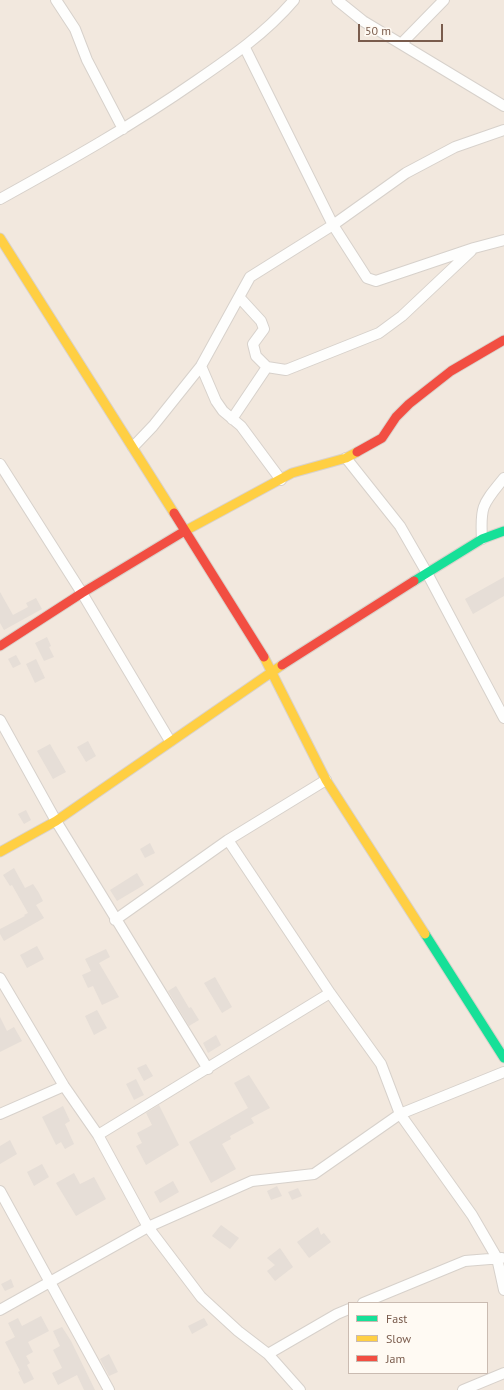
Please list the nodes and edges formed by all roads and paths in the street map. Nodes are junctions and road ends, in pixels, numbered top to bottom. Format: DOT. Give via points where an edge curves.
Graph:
graph roads {
  1 [pos="56,0"];
  2 [pos="294,0"];
  3 [pos="337,0"];
  4 [pos="444,0"];
  5 [pos="402,43"];
  6 [pos="244,48"];
  7 [pos="504,106"];
  8 [pos="123,129"];
  9 [pos="504,130"];
  10 [pos="0,199"];
  11 [pos="333,225"];
  12 [pos="0,238"];
  13 [pos="504,240"];
  14 [pos="474,248"];
  15 [pos="239,297"];
  16 [pos="504,340"];
  17 [pos="201,366"];
  18 [pos="267,367"];
  19 [pos="232,419"];
  20 [pos="133,447"];
  21 [pos="346,458"];
  22 [pos="0,464"];
  23 [pos="504,478"];
  24 [pos="281,480"];
  25 [pos="185,531"];
  26 [pos="504,531"];
  27 [pos="482,539"];
  28 [pos="427,573"];
  29 [pos="82,593"];
  30 [pos="0,646"];
  31 [pos="272,672"];
  32 [pos="504,718"];
  33 [pos="0,720"];
  34 [pos="170,741"];
  35 [pos="326,780"];
  36 [pos="56,821"];
  37 [pos="228,840"];
  38 [pos="0,852"];
  39 [pos="115,920"];
  40 [pos="0,978"];
  41 [pos="330,993"];
  42 [pos="504,1058"];
  43 [pos="208,1069"];
  44 [pos="504,1072"];
  45 [pos="64,1086"];
  46 [pos="0,1114"];
  47 [pos="400,1114"];
  48 [pos="98,1135"];
  49 [pos="0,1192"];
  50 [pos="148,1227"];
  51 [pos="500,1258"];
  52 [pos="51,1283"];
  53 [pos="504,1290"];
  54 [pos="365,1302"];
  55 [pos="348,1309"];
  56 [pos="0,1310"];
  57 [pos="268,1354"];
  58 [pos="504,1372"];
  59 [pos="109,1390"];
  60 [pos="300,1390"];
  61 [pos="463,1390"];
  1 -- 8 [label="street" via="75,29 87,60"];
  2 -- 6 [label="street" via="270,26"];
  3 -- 5 [label="street" via="363,21"];
  4 -- 5 [label="street"];
  5 -- 7 [label="street"];
  6 -- 8 [label="street"];
  6 -- 11 [label="street"];
  8 -- 10 [label="street"];
  9 -- 11 [label="street" via="432,158 406,173"];
  11 -- 14 [label="street" via="354,259 371,280"];
  11 -- 15 [label="street" via="250,277"];
  12 -- 20 [label="street"];
  13 -- 14 [label="street"];
  14 -- 18 [label="street" via="402,316 379,333 286,370"];
  15 -- 17 [label="street"];
  15 -- 18 [label="street" via="261,321 264,329 253,344 256,356"];
  16 -- 21 [label="street" via="451,371 409,404 396,417 382,438"];
  17 -- 19 [label="street" via="216,400"];
  17 -- 20 [label="street" via="154,426"];
  18 -- 19 [label="street"];
  19 -- 24 [label="street" via="241,426"];
  20 -- 25 [label="street"];
  21 -- 24 [label="street" via="292,473"];
  21 -- 28 [label="street" via="400,526"];
  22 -- 29 [label="street"];
  23 -- 27 [label="street" via="486,500 480,515"];
  24 -- 25 [label="street"];
  25 -- 29 [label="street"];
  25 -- 31 [label="street"];
  26 -- 27 [label="street"];
  27 -- 28 [label="street"];
  28 -- 31 [label="street"];
  28 -- 32 [label="street"];
  29 -- 30 [label="street"];
  29 -- 34 [label="street"];
  31 -- 34 [label="street"];
  31 -- 35 [label="street"];
  33 -- 36 [label="street"];
  34 -- 36 [label="street"];
  35 -- 37 [label="street"];
  35 -- 42 [label="street"];
  36 -- 38 [label="street"];
  36 -- 39 [label="street"];
  37 -- 39 [label="street"];
  37 -- 41 [label="street"];
  39 -- 43 [label="street"];
  40 -- 45 [label="street"];
  41 -- 43 [label="street"];
  41 -- 47 [label="street" via="380,1064"];
  43 -- 48 [label="street"];
  44 -- 47 [label="street"];
  45 -- 46 [label="street"];
  45 -- 48 [label="street"];
  47 -- 50 [label="street" via="314,1174 252,1181"];
  47 -- 51 [label="street"];
  48 -- 50 [label="street"];
  49 -- 52 [label="street"];
  50 -- 52 [label="street"];
  50 -- 57 [label="street" via="201,1297"];
  51 -- 53 [label="street"];
  51 -- 54 [label="street" via="465,1261"];
  52 -- 56 [label="street"];
  52 -- 59 [label="street"];
  55 -- 57 [label="street"];
  57 -- 60 [label="street"];
  58 -- 61 [label="street"];
}
